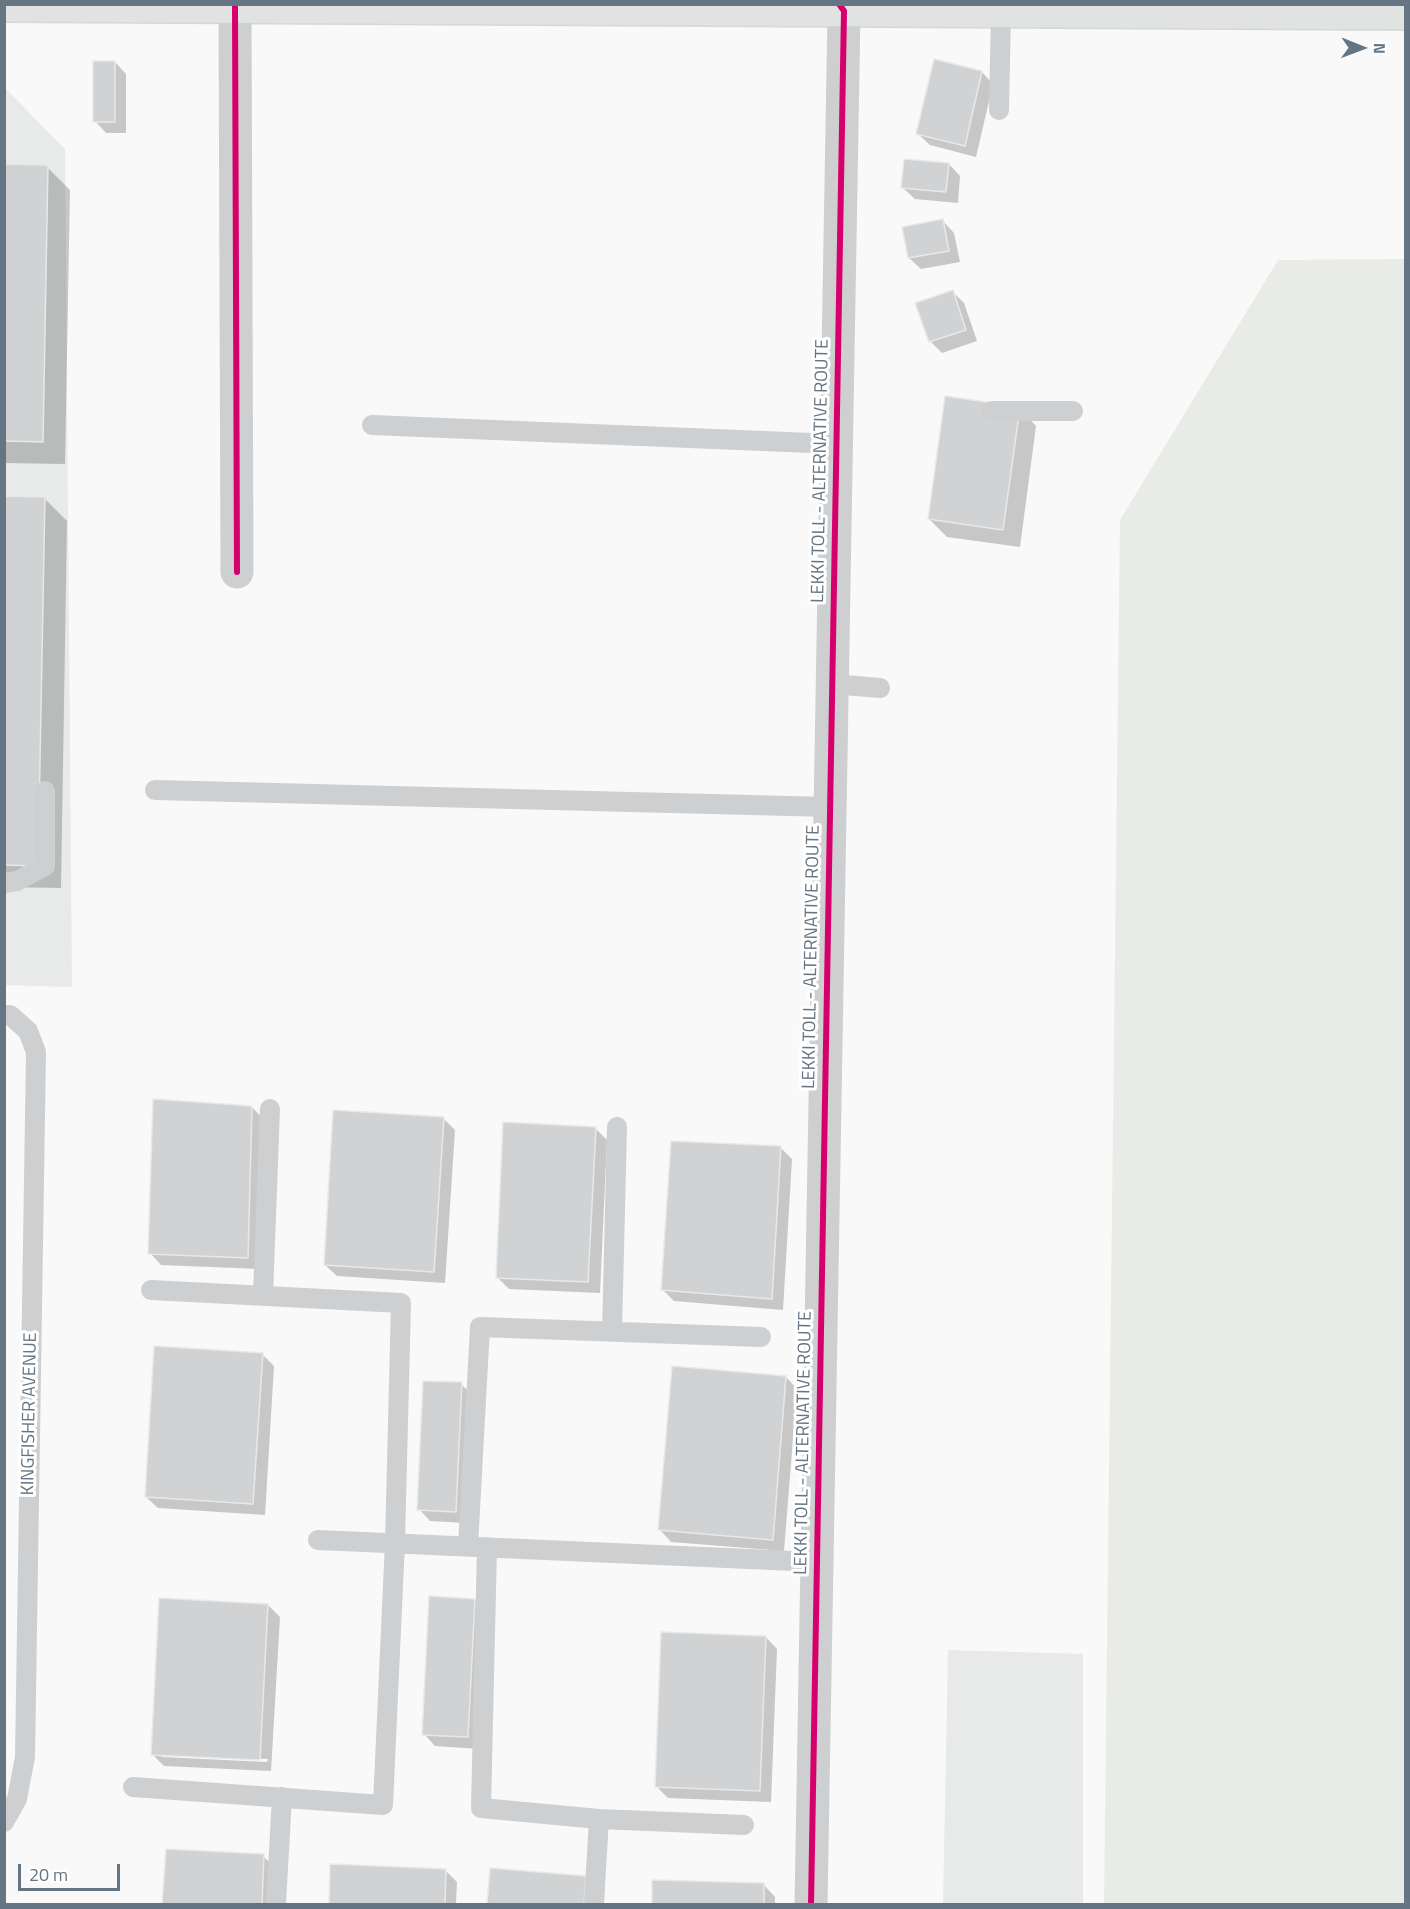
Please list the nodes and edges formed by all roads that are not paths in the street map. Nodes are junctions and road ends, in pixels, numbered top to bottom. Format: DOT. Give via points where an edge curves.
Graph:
graph roads {
  1 [pos="4,5"];
  2 [pos="235,7"];
  3 [pos="842,8"];
  4 [pos="933,8"];
  5 [pos="1195,8"];
  6 [pos="1245,8"];
  7 [pos="1001,11"];
  8 [pos="1406,13"];
  9 [pos="999,110"];
  10 [pos="992,411"];
  11 [pos="1073,411"];
  12 [pos="372,425"];
  13 [pos="836,444"];
  14 [pos="237,572"];
  15 [pos="832,684"];
  16 [pos="880,688"];
  17 [pos="45,790"];
  18 [pos="155,790"];
  19 [pos="830,807"];
  20 [pos="4,883"];
  21 [pos="4,1015"];
  22 [pos="270,1109"];
  23 [pos="617,1127"];
  24 [pos="151,1290"];
  25 [pos="263,1296"];
  26 [pos="612,1332"];
  27 [pos="761,1337"];
  28 [pos="318,1540"];
  29 [pos="395,1542"];
  30 [pos="478,1547"];
  31 [pos="817,1562"];
  32 [pos="133,1787"];
  33 [pos="282,1797"];
  34 [pos="599,1819"];
  35 [pos="4,1822"];
  36 [pos="744,1825"];
  37 [pos="276,1905"];
  38 [pos="594,1905"];
  39 [pos="812,1905"];
  1 -- 2 [label="main road"];
  2 -- 3 [label="main road"];
  2 -- 14 [label="street"];
  3 -- 4 [label="main road"];
  3 -- 13 [label="street, LEKKI TOLL - ALTERNATIVE ROUTE"];
  4 -- 7 [label="main road"];
  5 -- 6 [label="main road"];
  5 -- 7 [label="main road"];
  6 -- 8 [label="main road"];
  7 -- 9 [label="lane"];
  10 -- 11 [label="lane"];
  12 -- 13 [label="lane"];
  13 -- 15 [label="street, LEKKI TOLL - ALTERNATIVE ROUTE"];
  15 -- 16 [label="lane"];
  15 -- 19 [label="street, LEKKI TOLL - ALTERNATIVE ROUTE"];
  17 -- 20 [label="lane" via="45,866"];
  18 -- 19 [label="lane"];
  19 -- 31 [label="street, LEKKI TOLL - ALTERNATIVE ROUTE"];
  21 -- 35 [label="lane, KINGFISHER AVENUE" via="28,1030 36,1052 24,1757 17,1799"];
  22 -- 25 [label="lane"];
  23 -- 26 [label="lane"];
  24 -- 25 [label="lane"];
  25 -- 29 [label="lane" via="401,1303"];
  26 -- 27 [label="lane"];
  26 -- 30 [label="lane" via="480,1327"];
  28 -- 29 [label="lane"];
  29 -- 30 [label="lane"];
  29 -- 33 [label="lane" via="383,1805"];
  30 -- 31 [label="lane"];
  30 -- 34 [label="lane" via="481,1808"];
  31 -- 39 [label="street, LEKKI TOLL - ALTERNATIVE ROUTE"];
  32 -- 33 [label="lane"];
  33 -- 37 [label="lane"];
  34 -- 36 [label="lane"];
  34 -- 38 [label="lane"];
}
